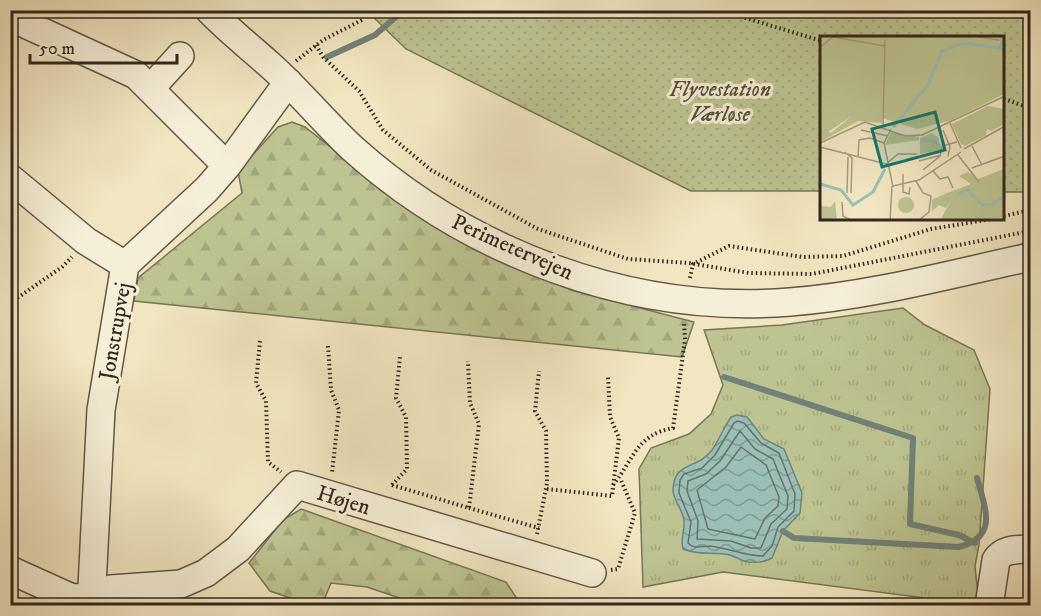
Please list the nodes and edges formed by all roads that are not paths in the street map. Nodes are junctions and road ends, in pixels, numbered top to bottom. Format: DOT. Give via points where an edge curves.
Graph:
graph roads {
  1 [pos="209,10"];
  2 [pos="10,16"];
  3 [pos="180,56"];
  4 [pos="290,73"];
  5 [pos="150,88"];
  6 [pos="227,166"];
  7 [pos="10,178"];
  8 [pos="1030,257"];
  9 [pos="125,265"];
  10 [pos="1030,549"];
  11 [pos="10,570"];
  12 [pos="592,573"];
  13 [pos="91,601"];
  14 [pos="989,606"];
  1 -- 4 [label="street, Perimetervejen"];
  2 -- 5 [label="street" via="136,75"];
  3 -- 5 [label="street"];
  4 -- 6 [label="street, Jonstrupvej"];
  4 -- 8 [label="street, Perimetervejen" via="362,155 416,199 482,237 552,269 620,288 690,285 744,302 800,301 868,292"];
  5 -- 6 [label="street"];
  6 -- 9 [label="street, Jonstrupvej"];
  7 -- 9 [label="street" via="86,241"];
  9 -- 13 [label="street, Jonstrupvej" via="101,410"];
  10 -- 14 [label="street" via="1000,554"];
  11 -- 13 [label="street" via="72,598"];
  12 -- 13 [label="street, Højen" via="297,485 238,549 206,573 181,584 111,590"];
}
